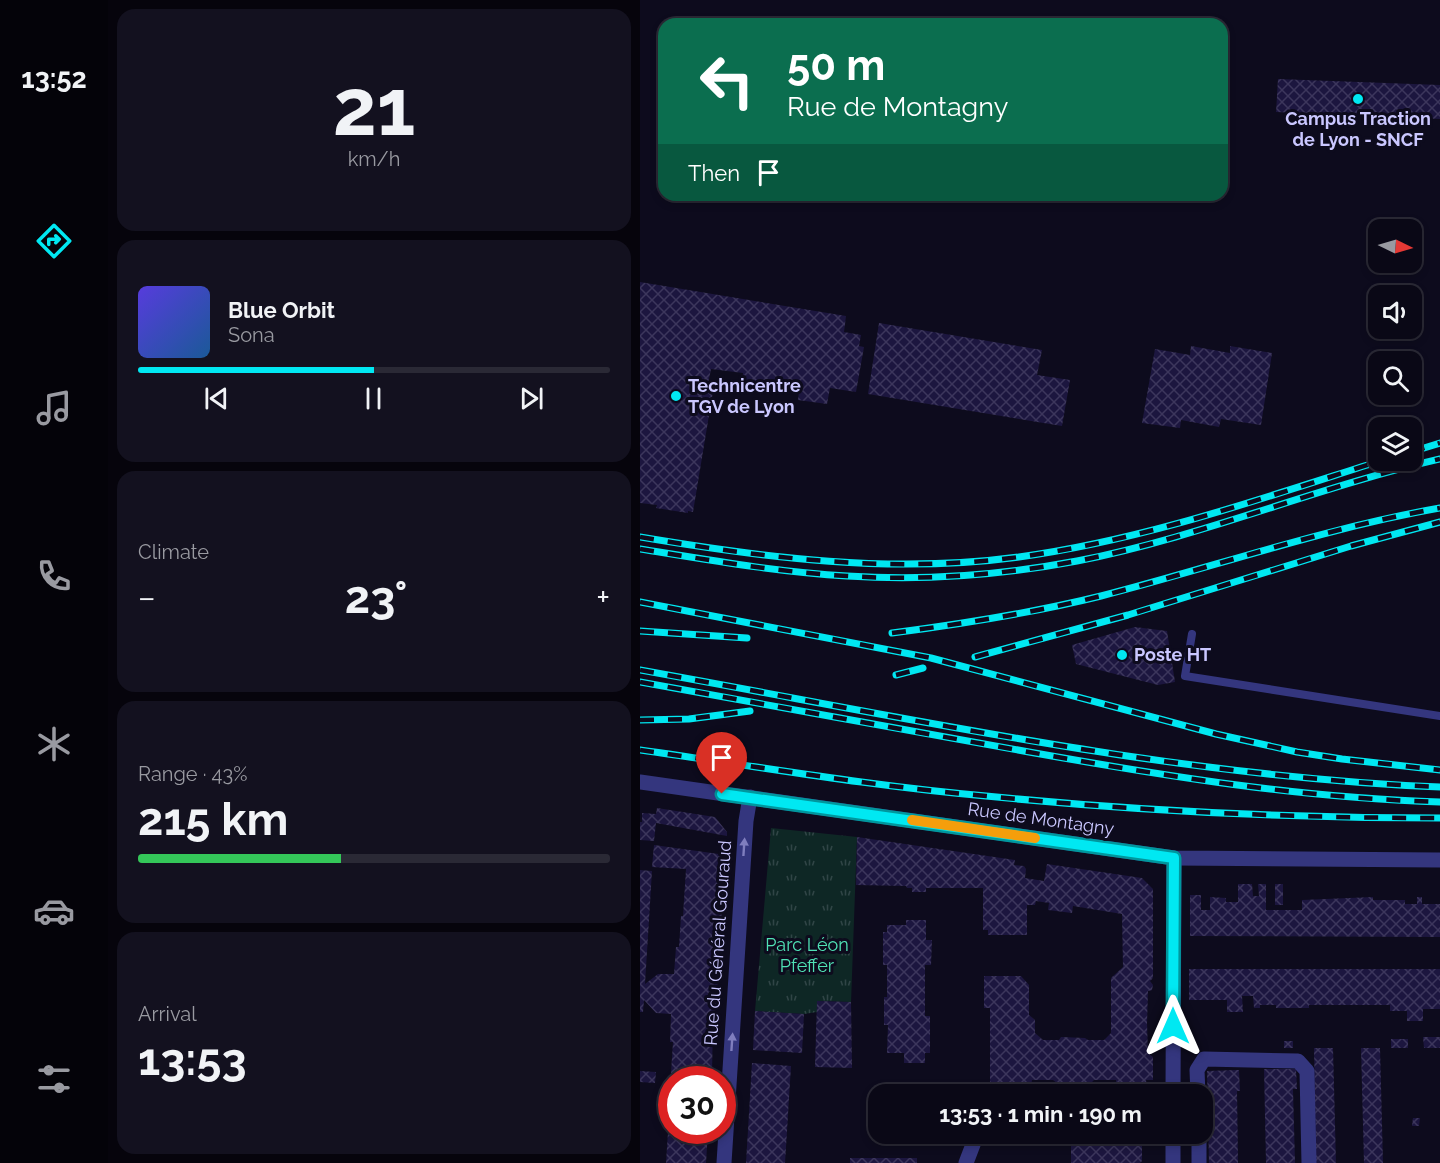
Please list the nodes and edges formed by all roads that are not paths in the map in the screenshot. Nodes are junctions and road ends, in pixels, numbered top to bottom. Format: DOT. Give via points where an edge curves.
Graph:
graph roads {
  1 [pos="1192,634"];
  2 [pos="1440,716"];
  3 [pos="640,782"];
  4 [pos="750,797"];
  5 [pos="1174,858"];
  6 [pos="1440,860"];
  7 [pos="1173,1084"];
  8 [pos="1198,1084"];
  9 [pos="973,1144"];
  10 [pos="1173,1144"];
  11 [pos="1199,1144"];
  12 [pos="724,1163"];
  13 [pos="966,1163"];
  14 [pos="1173,1163"];
  15 [pos="1199,1163"];
  16 [pos="1309,1163"];
  1 -- 2 [label="lane" via="1185,676"];
  3 -- 4 [label="street, Rue de Montagny"];
  4 -- 5 [label="street, Rue de Montagny"];
  12 -- 4 [label="street, Rue du Général Gouraud, one-way" via="745,821"];
  5 -- 6 [label="street, Rue de Montagny"];
  5 -- 7 [label="street"];
  8 -- 16 [label="street" via="1197,1070 1204,1059 1298,1061 1307,1071"];
  9 -- 13 [label="street"];
  10 -- 14 [label="street"];
  11 -- 15 [label="street"];
}
